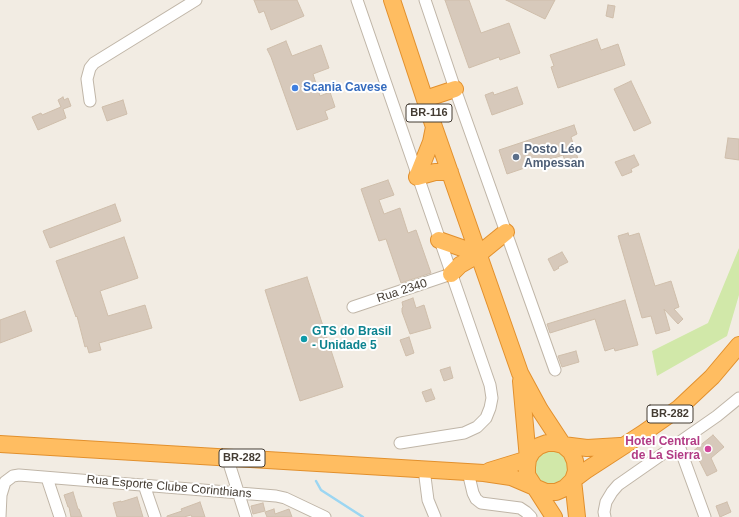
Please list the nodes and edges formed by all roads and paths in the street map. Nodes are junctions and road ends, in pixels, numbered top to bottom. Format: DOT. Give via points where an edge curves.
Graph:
graph roads {
  1 [pos="196,0"];
  2 [pos="356,0"];
  3 [pos="392,0"];
  4 [pos="425,0"];
  5 [pos="455,90"];
  6 [pos="424,98"];
  7 [pos="90,101"];
  8 [pos="434,127"];
  9 [pos="450,172"];
  10 [pos="417,177"];
  11 [pos="469,225"];
  12 [pos="506,232"];
  13 [pos="439,240"];
  14 [pos="479,254"];
  15 [pos="451,274"];
  16 [pos="353,307"];
  17 [pos="739,345"];
  18 [pos="739,354"];
  19 [pos="554,370"];
  20 [pos="520,373"];
  21 [pos="712,377"];
  22 [pos="739,398"];
  23 [pos="400,443"];
  24 [pos="678,443"];
  25 [pos="0,444"];
  26 [pos="563,445"];
  27 [pos="624,446"];
  28 [pos="227,457"];
  29 [pos="528,459"];
  30 [pos="424,469"];
  31 [pos="468,472"];
  32 [pos="484,472"];
  33 [pos="47,478"];
  34 [pos="573,480"];
  35 [pos="144,485"];
  36 [pos="536,487"];
  37 [pos="238,492"];
  38 [pos="0,517"];
  39 [pos="60,517"];
  40 [pos="154,517"];
  41 [pos="246,517"];
  42 [pos="326,517"];
  43 [pos="435,517"];
  44 [pos="531,517"];
  45 [pos="554,517"];
  46 [pos="577,517"];
  47 [pos="605,517"];
  48 [pos="705,517"];
  1 -- 7 [label="street" via="94,63 87,79"];
  2 -- 10 [label="street"];
  3 -- 6 [label="highway, BR-116"];
  4 -- 5 [label="street"];
  5 -- 6 [label="highway"];
  5 -- 12 [label="street"];
  6 -- 8 [label="highway, BR-116"];
  8 -- 9 [label="highway, BR-116"];
  8 -- 10 [label="highway"];
  9 -- 10 [label="highway" via="434,172"];
  9 -- 11 [label="highway, BR-116"];
  10 -- 13 [label="street"];
  11 -- 13 [label="highway"];
  11 -- 14 [label="highway, BR-116"];
  12 -- 14 [label="highway"];
  12 -- 19 [label="street"];
  13 -- 14 [label="highway"];
  13 -- 15 [label="street"];
  14 -- 15 [label="highway" via="460,265"];
  14 -- 20 [label="highway, BR-116"];
  15 -- 16 [label="street, Rua 2340"];
  15 -- 23 [label="street" via="490,385 490,408 486,418 477,427 464,433"];
  17 -- 21 [label="highway, BR-282"];
  18 -- 21 [label="highway"];
  20 -- 26 [label="highway, BR-116"];
  20 -- 29 [label="highway, BR-116"];
  21 -- 27 [label="highway, BR-282" via="661,421"];
  22 -- 24 [label="street"];
  24 -- 47 [label="street" via="618,485 606,502"];
  24 -- 48 [label="street"];
  25 -- 28 [label="highway, BR-282"];
  26 -- 27 [label="highway, BR-282" via="599,448"];
  26 -- 29 [label="highway, BR-282" via="547,443 539,446"];
  26 -- 34 [label="highway, BR-116" via="571,452 575,461 576,471"];
  27 -- 34 [label="highway, BR-282"];
  28 -- 30 [label="highway, BR-282"];
  28 -- 37 [label="street"];
  29 -- 32 [label="highway, BR-282"];
  29 -- 36 [label="highway, BR-116" via="527,475"];
  30 -- 31 [label="highway, BR-282"];
  30 -- 43 [label="street" via="428,500"];
  31 -- 32 [label="highway, BR-282"];
  31 -- 44 [label="street" via="473,493 481,503 520,508"];
  32 -- 36 [label="highway, BR-282" via="511,477"];
  33 -- 35 [label="street, Rua Esporte Clube Corinthians"];
  33 -- 38 [label="street, Rua Esporte Clube Corinthians" via="8,478 2,489"];
  33 -- 39 [label="street"];
  34 -- 36 [label="highway, BR-282" via="556,492 546,492"];
  34 -- 46 [label="highway, BR-116"];
  35 -- 37 [label="street, Rua Esporte Clube Corinthians"];
  35 -- 40 [label="street"];
  36 -- 45 [label="highway, BR-116"];
  37 -- 41 [label="street"];
  37 -- 42 [label="street, Rua Esporte Clube Corinthians" via="285,498"];
}
